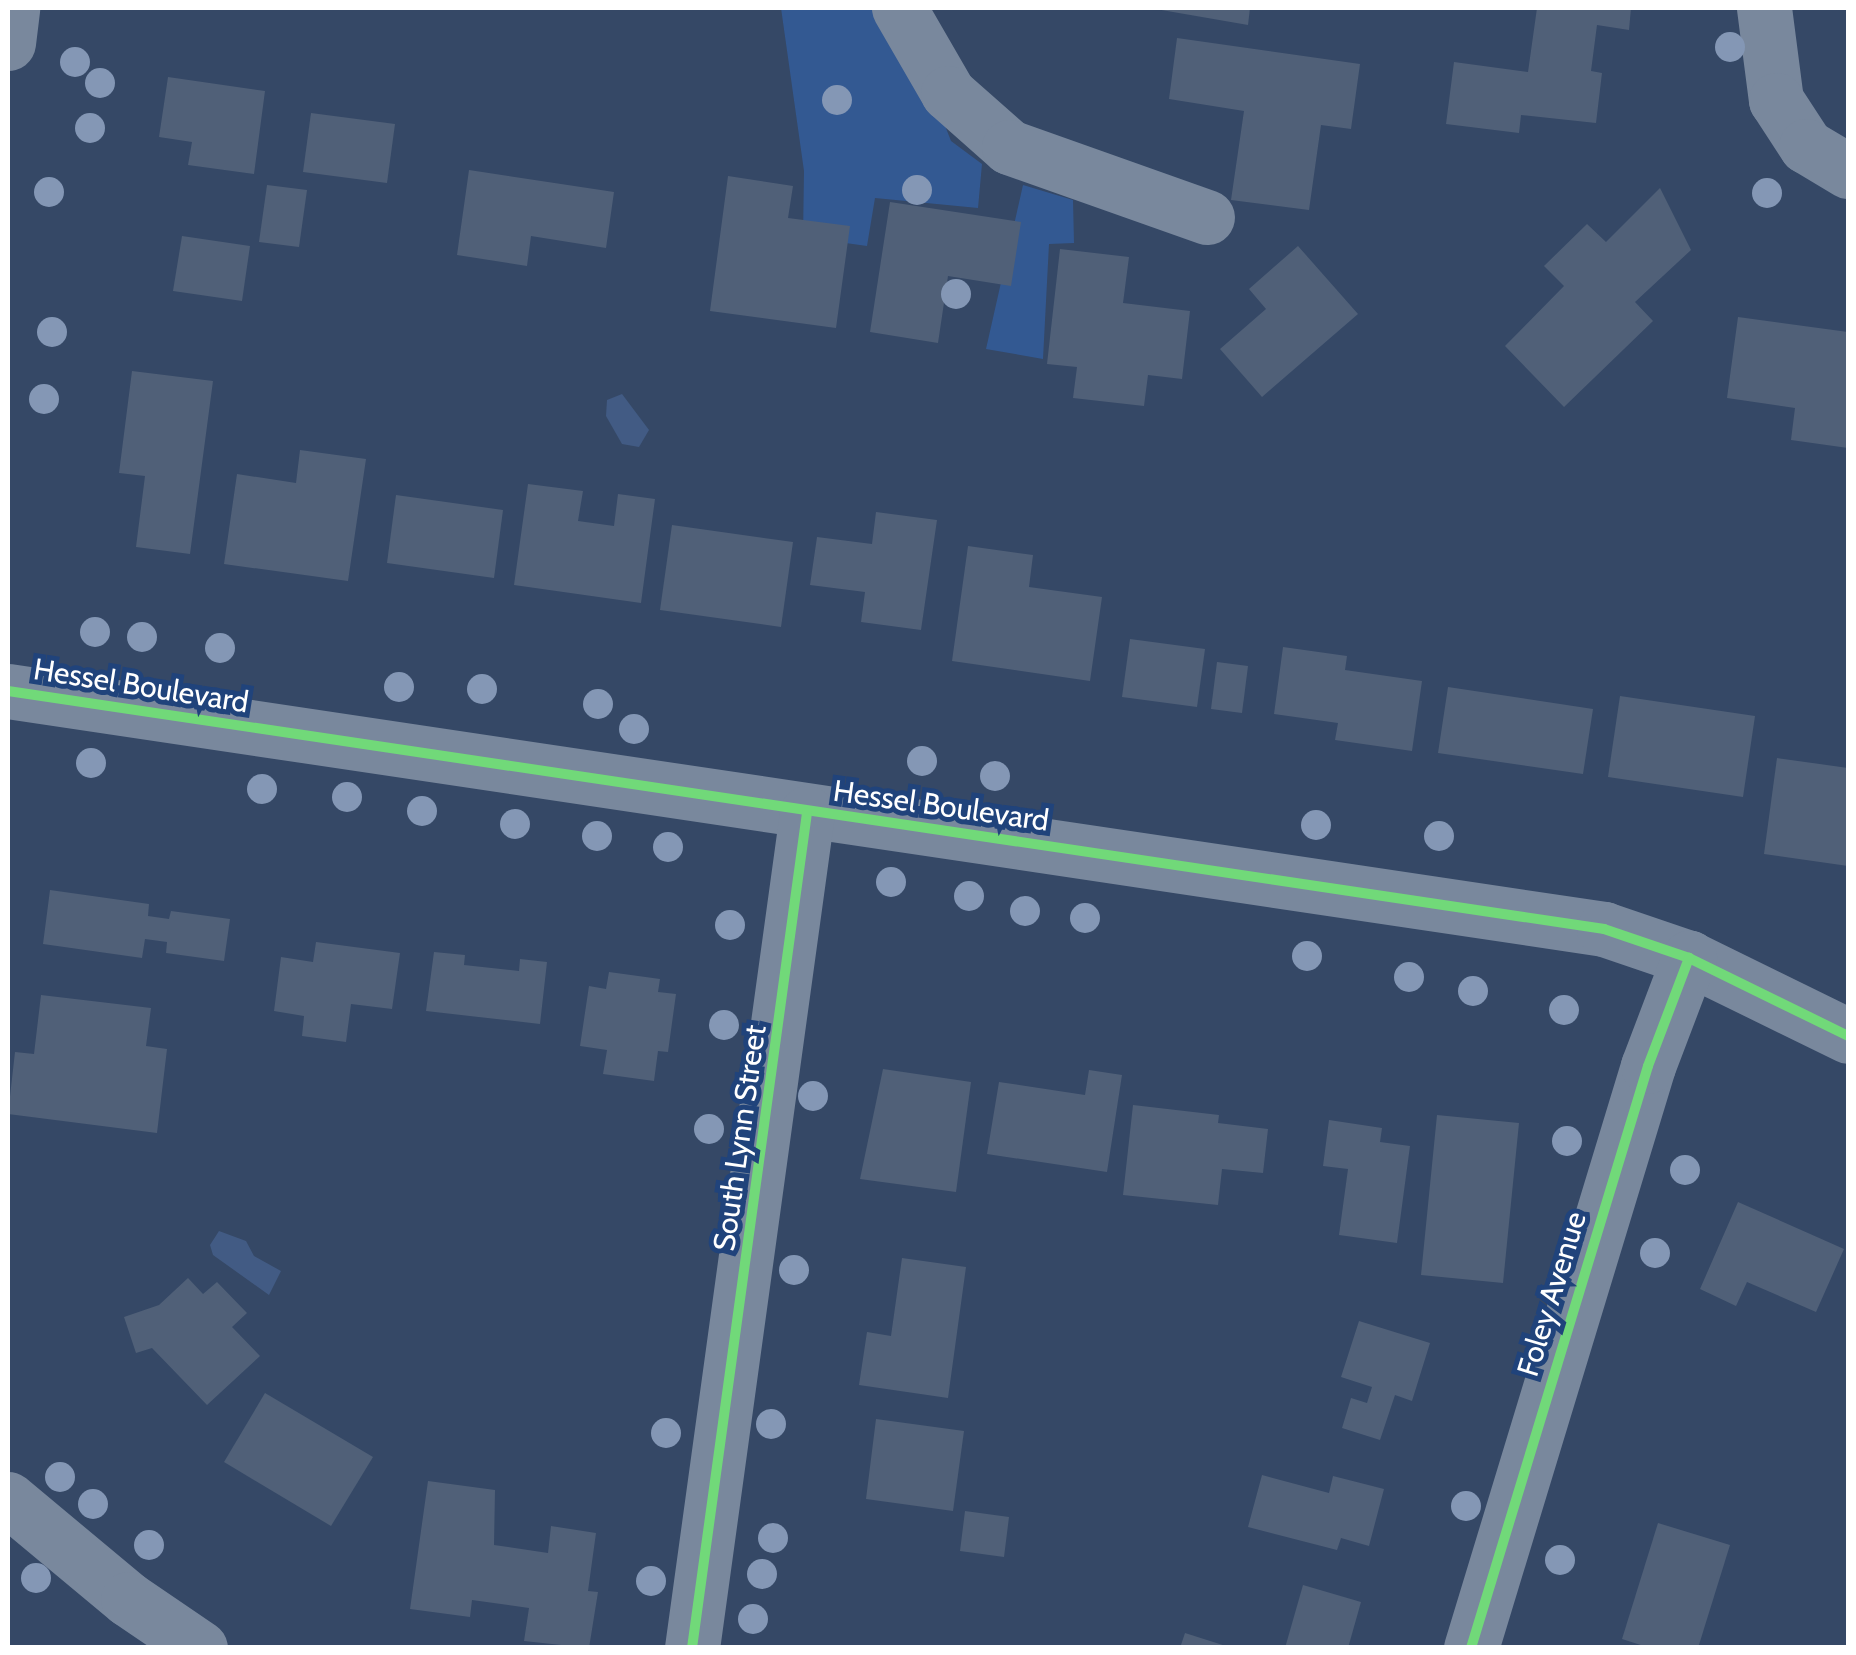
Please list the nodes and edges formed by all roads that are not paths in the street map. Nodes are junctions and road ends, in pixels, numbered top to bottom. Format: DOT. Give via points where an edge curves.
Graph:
graph roads {
  1 [pos="12,8"];
  2 [pos="899,8"];
  3 [pos="1764,8"];
  4 [pos="8,43"];
  5 [pos="1848,172"];
  6 [pos="1208,217"];
  7 [pos="8,690"];
  8 [pos="807,813"];
  9 [pos="1689,958"];
  10 [pos="1848,1036"];
  11 [pos="8,1499"];
  12 [pos="200,1648"];
  13 [pos="692,1648"];
  14 [pos="1471,1648"];
  1 -- 4 [label="street"];
  2 -- 6 [label="street" via="948,93 1009,147"];
  3 -- 5 [label="street" via="1776,100 1806,146"];
  7 -- 8 [label="street, Hessel Boulevard"];
  8 -- 9 [label="street, Hessel Boulevard" via="1480,907 1604,929"];
  8 -- 13 [label="street, South Lynn Street"];
  9 -- 10 [label="street, Hessel Boulevard"];
  9 -- 14 [label="street, Foley Avenue" via="1648,1066"];
  11 -- 12 [label="street" via="128,1599"];
}
